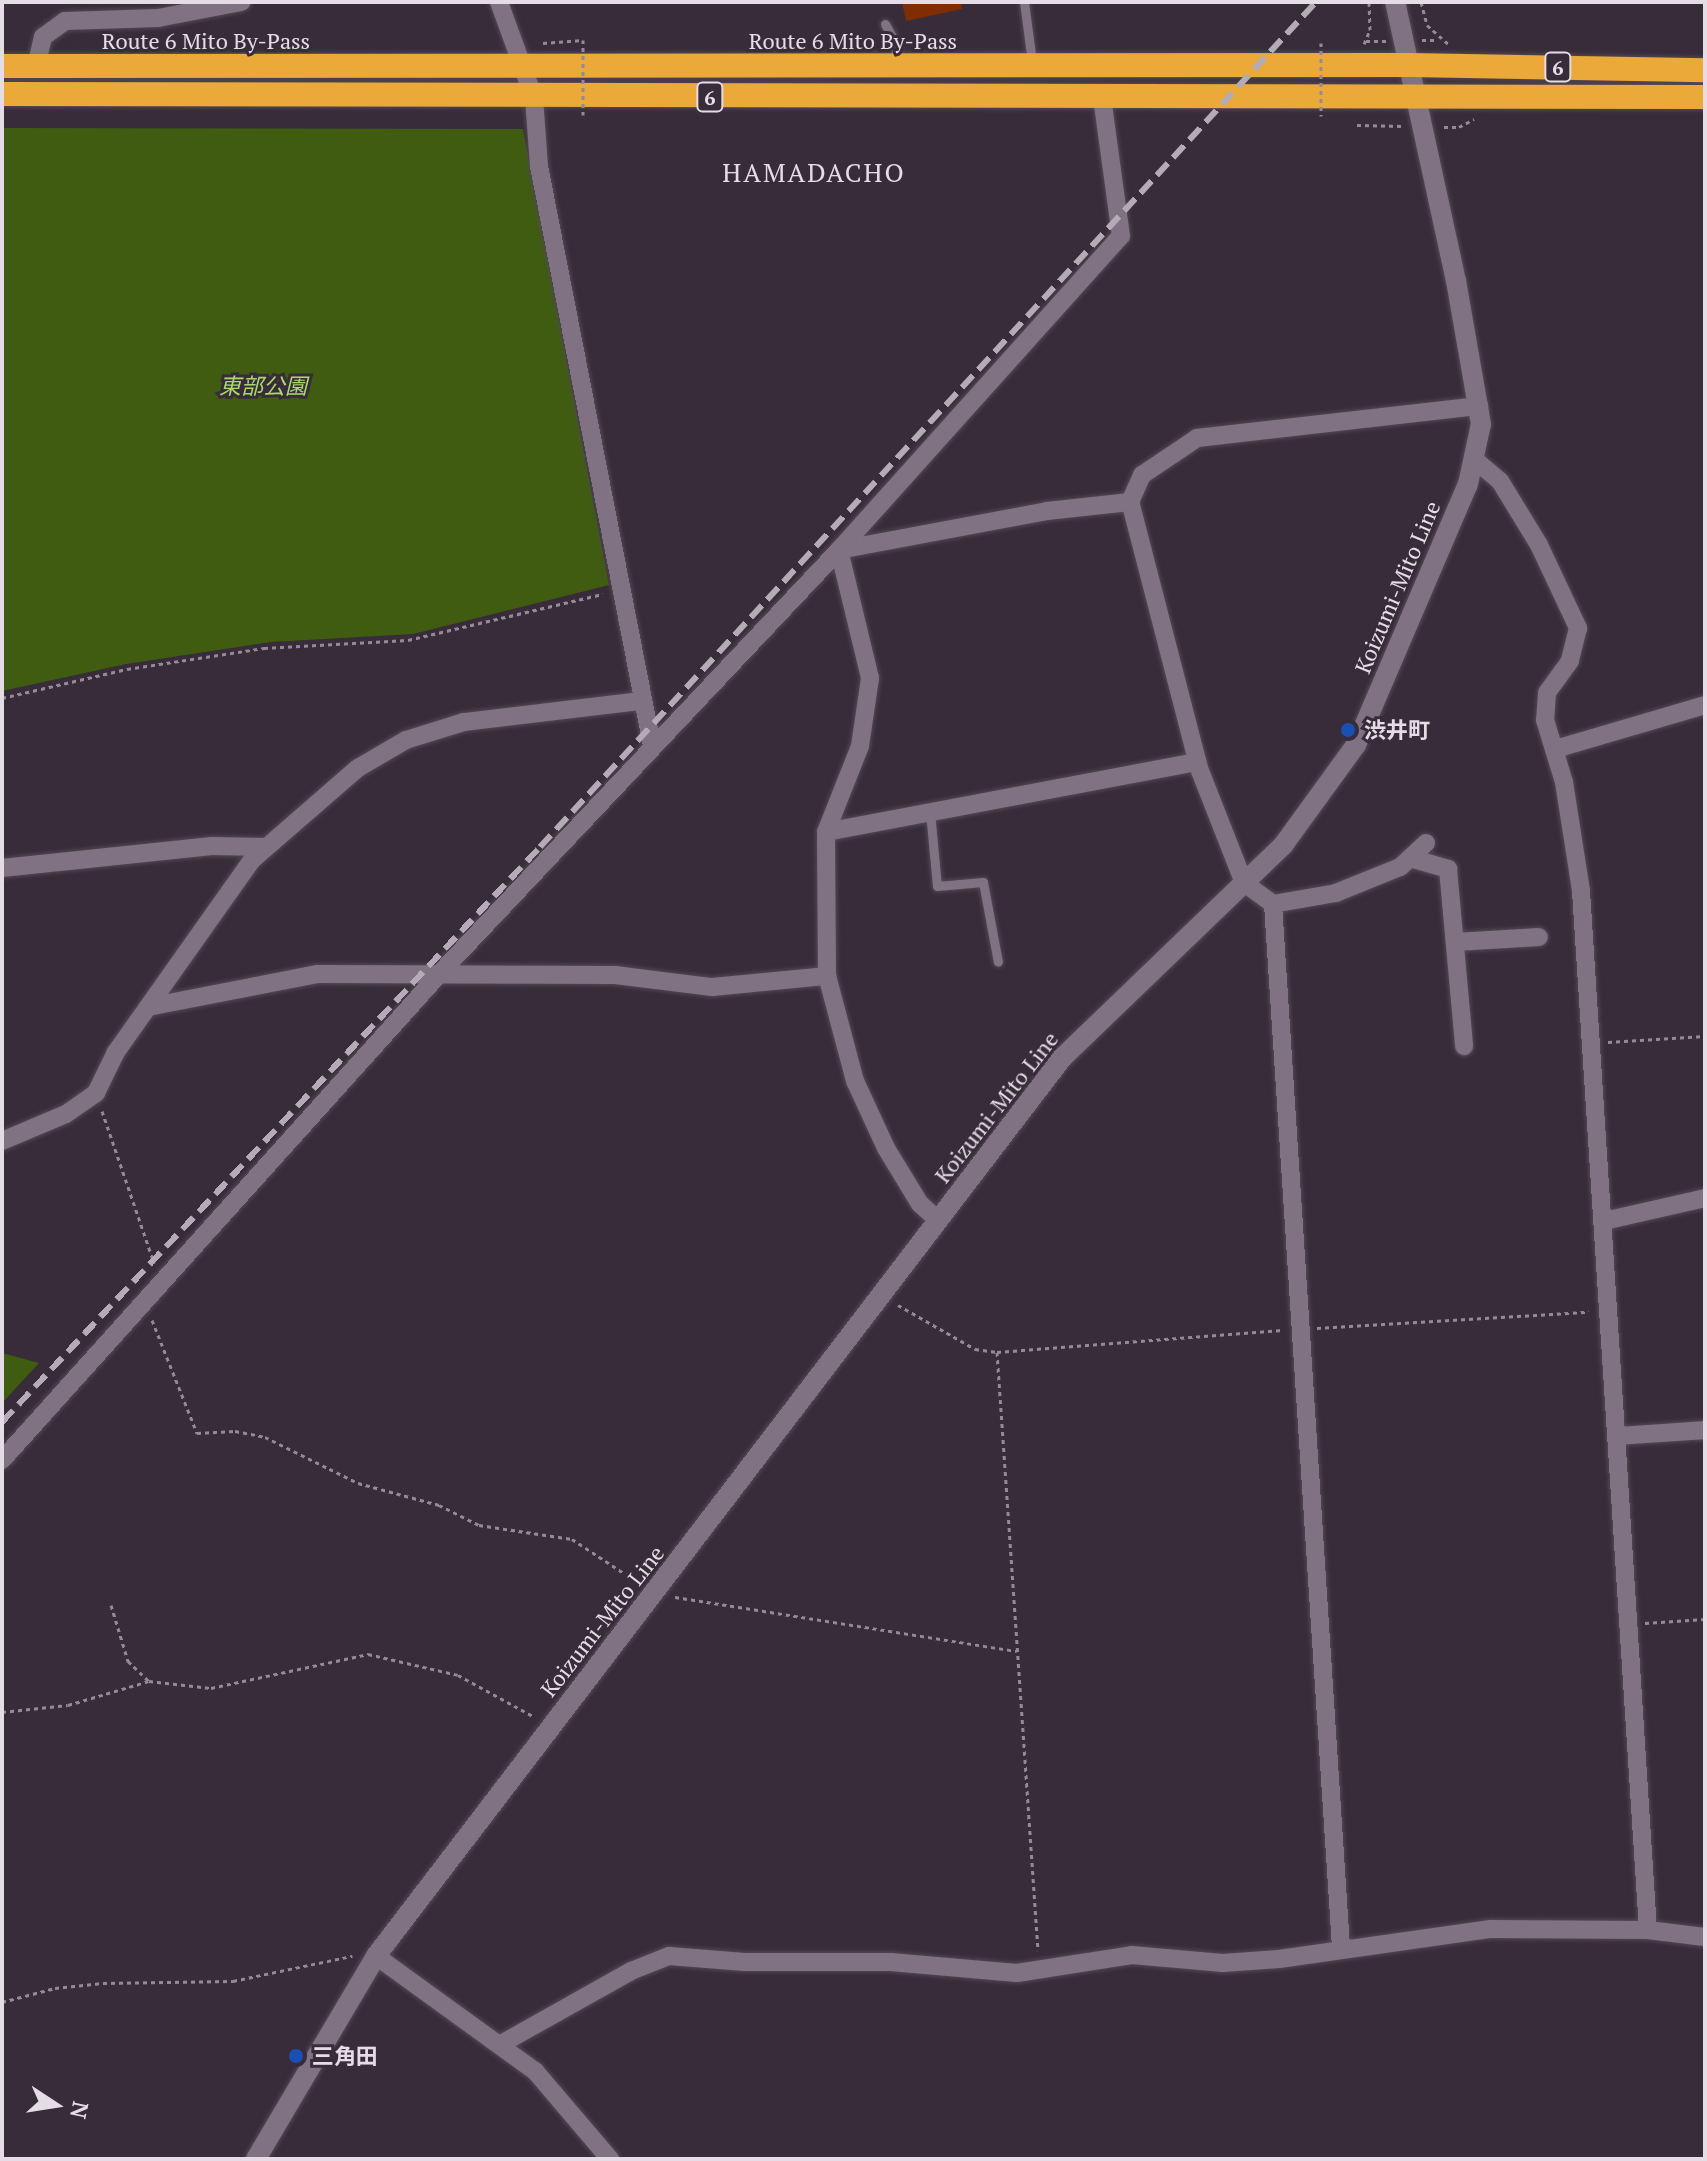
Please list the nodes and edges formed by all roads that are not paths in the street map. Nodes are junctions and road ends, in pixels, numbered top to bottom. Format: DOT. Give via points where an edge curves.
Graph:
graph roads {
  1 [pos="241,2"];
  2 [pos="499,2"];
  3 [pos="1024,2"];
  4 [pos="1395,2"];
  5 [pos="64,11"];
  6 [pos="885,24"];
  7 [pos="1410,65"];
  8 [pos="2,66"];
  9 [pos="36,67"];
  10 [pos="896,67"];
  11 [pos="1032,67"];
  12 [pos="524,68"];
  13 [pos="1705,70"];
  14 [pos="2,94"];
  15 [pos="1705,97"];
  16 [pos="534,98"];
  17 [pos="1102,98"];
  18 [pos="1417,99"];
  19 [pos="1479,406"];
  20 [pos="1476,461"];
  21 [pos="1130,502"];
  22 [pos="839,550"];
  23 [pos="641,701"];
  24 [pos="1705,705"];
  25 [pos="652,745"];
  26 [pos="1555,749"];
  27 [pos="1197,762"];
  28 [pos="930,812"];
  29 [pos="826,832"];
  30 [pos="1426,843"];
  31 [pos="265,847"];
  32 [pos="1410,858"];
  33 [pos="2,868"];
  34 [pos="1244,883"];
  35 [pos="1273,904"];
  36 [pos="1539,937"];
  37 [pos="1456,942"];
  38 [pos="998,962"];
  39 [pos="442,971"];
  40 [pos="827,976"];
  41 [pos="148,1007"];
  42 [pos="1464,1046"];
  43 [pos="2,1141"];
  44 [pos="1705,1198"];
  45 [pos="939,1221"];
  46 [pos="1604,1221"];
  47 [pos="1705,1430"];
  48 [pos="1617,1436"];
  49 [pos="2,1460"];
  50 [pos="1648,1930"];
  51 [pos="1705,1937"];
  52 [pos="1341,1946"];
  53 [pos="376,1956"];
  54 [pos="501,2044"];
  55 [pos="256,2159"];
  56 [pos="610,2159"];
  1 -- 5 [label="street" via="158,18"];
  2 -- 12 [label="street"];
  3 -- 11 [label="lane"];
  4 -- 7 [label="main road, Koizumi-Mito Line"];
  5 -- 9 [label="street" via="43,37"];
  6 -- 10 [label="lane" via="896,44"];
  7 -- 11 [label="highway, Route 6 Mito By-Pass / 6"];
  7 -- 13 [label="highway, Route 6 Mito By-Pass / 6"];
  7 -- 18 [label="main road, Koizumi-Mito Line"];
  8 -- 9 [label="highway, Route 6 Mito By-Pass / 6"];
  9 -- 12 [label="highway, Route 6 Mito By-Pass / 6"];
  10 -- 11 [label="highway, Route 6 Mito By-Pass / 6"];
  10 -- 12 [label="highway, Route 6 Mito By-Pass / 6"];
  12 -- 16 [label="street"];
  14 -- 16 [label="highway, 6"];
  15 -- 18 [label="highway, 6"];
  16 -- 17 [label="highway, 6"];
  16 -- 23 [label="street" via="539,166"];
  17 -- 18 [label="highway, 6"];
  17 -- 22 [label="street" via="1121,236"];
  18 -- 19 [label="main road, Koizumi-Mito Line"];
  19 -- 20 [label="main road, Koizumi-Mito Line"];
  19 -- 21 [label="street" via="1197,438 1142,475"];
  20 -- 26 [label="street" via="1500,481 1539,545 1578,628 1570,661 1547,693 1545,720"];
  20 -- 34 [label="main road, Koizumi-Mito Line" via="1356,745 1307,816"];
  21 -- 22 [label="street" via="1047,511"];
  21 -- 27 [label="street"];
  22 -- 25 [label="street"];
  22 -- 29 [label="street" via="870,678 860,746"];
  23 -- 25 [label="street"];
  23 -- 31 [label="street" via="464,722 406,740 358,768"];
  24 -- 26 [label="street"];
  25 -- 39 [label="street"];
  26 -- 46 [label="street" via="1581,891"];
  27 -- 28 [label="street"];
  27 -- 34 [label="street"];
  28 -- 29 [label="street"];
  28 -- 38 [label="lane" via="937,886 983,882"];
  29 -- 40 [label="street"];
  30 -- 32 [label="street"];
  31 -- 33 [label="street" via="212,846"];
  31 -- 41 [label="street" via="194,936"];
  32 -- 35 [label="street" via="1369,884"];
  32 -- 37 [label="street" via="1448,869"];
  34 -- 35 [label="street"];
  34 -- 45 [label="main road, Koizumi-Mito Line" via="1062,1058"];
  35 -- 52 [label="street"];
  36 -- 37 [label="street"];
  37 -- 42 [label="street"];
  39 -- 40 [label="street" via="615,975 712,987"];
  39 -- 41 [label="street" via="317,974"];
  39 -- 49 [label="street" via="146,1306"];
  40 -- 45 [label="street" via="861,1094 906,1182"];
  41 -- 43 [label="street" via="116,1052 96,1093 66,1114"];
  44 -- 46 [label="street"];
  45 -- 53 [label="main road, Koizumi-Mito Line"];
  46 -- 48 [label="street"];
  47 -- 48 [label="street"];
  48 -- 50 [label="street"];
  50 -- 51 [label="street"];
  50 -- 52 [label="street" via="1491,1929"];
  52 -- 54 [label="street" via="1279,1959 1223,1963 1132,1955 1017,1973 891,1962 669,1956 631,1971"];
  53 -- 54 [label="street"];
  53 -- 55 [label="main road, Koizumi-Mito Line"];
  54 -- 56 [label="street" via="535,2071"];
}
